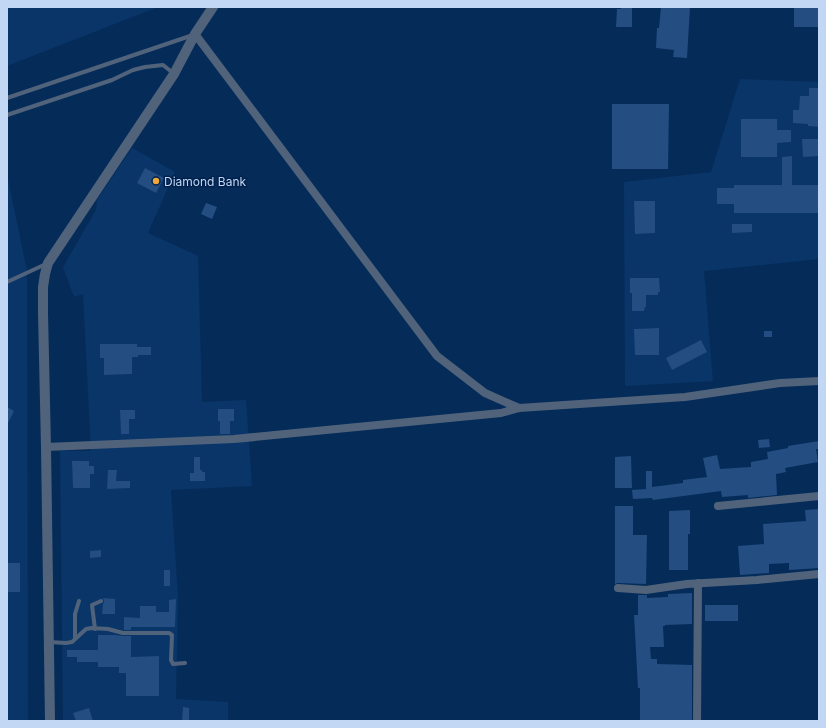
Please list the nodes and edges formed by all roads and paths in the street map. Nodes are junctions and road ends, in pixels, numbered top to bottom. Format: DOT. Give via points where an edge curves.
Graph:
graph roads {
  1 [pos="213,7"];
  2 [pos="195,34"];
  3 [pos="174,74"];
  4 [pos="7,98"];
  5 [pos="7,115"];
  6 [pos="48,263"];
  7 [pos="7,282"];
  8 [pos="819,381"];
  9 [pos="519,408"];
  10 [pos="46,447"];
  11 [pos="819,496"];
  12 [pos="718,506"];
  13 [pos="819,574"];
  14 [pos="698,583"];
  15 [pos="618,588"];
  16 [pos="79,601"];
  17 [pos="101,601"];
  18 [pos="95,629"];
  19 [pos="75,639"];
  20 [pos="48,642"];
  21 [pos="186,663"];
  22 [pos="50,721"];
  23 [pos="697,721"];
  1 -- 2 [label="street"];
  2 -- 3 [label="street"];
  2 -- 4 [label="lane"];
  2 -- 9 [label="street" via="437,356 485,393"];
  3 -- 5 [label="lane" via="163,65 145,67"];
  3 -- 6 [label="street"];
  6 -- 7 [label="lane"];
  6 -- 10 [label="street" via="43,287"];
  8 -- 9 [label="street" via="780,383 685,397"];
  9 -- 10 [label="street" via="501,412 234,439"];
  10 -- 20 [label="street"];
  11 -- 12 [label="street"];
  13 -- 14 [label="street"];
  14 -- 15 [label="street" via="646,590"];
  14 -- 23 [label="street"];
  16 -- 19 [label="lane" via="76,607"];
  17 -- 18 [label="lane" via="92,605"];
  18 -- 19 [label="lane" via="86,629"];
  18 -- 21 [label="lane" via="123,633 169,633 172,635 173,664"];
  19 -- 20 [label="lane" via="66,643"];
  20 -- 22 [label="street"];
}
